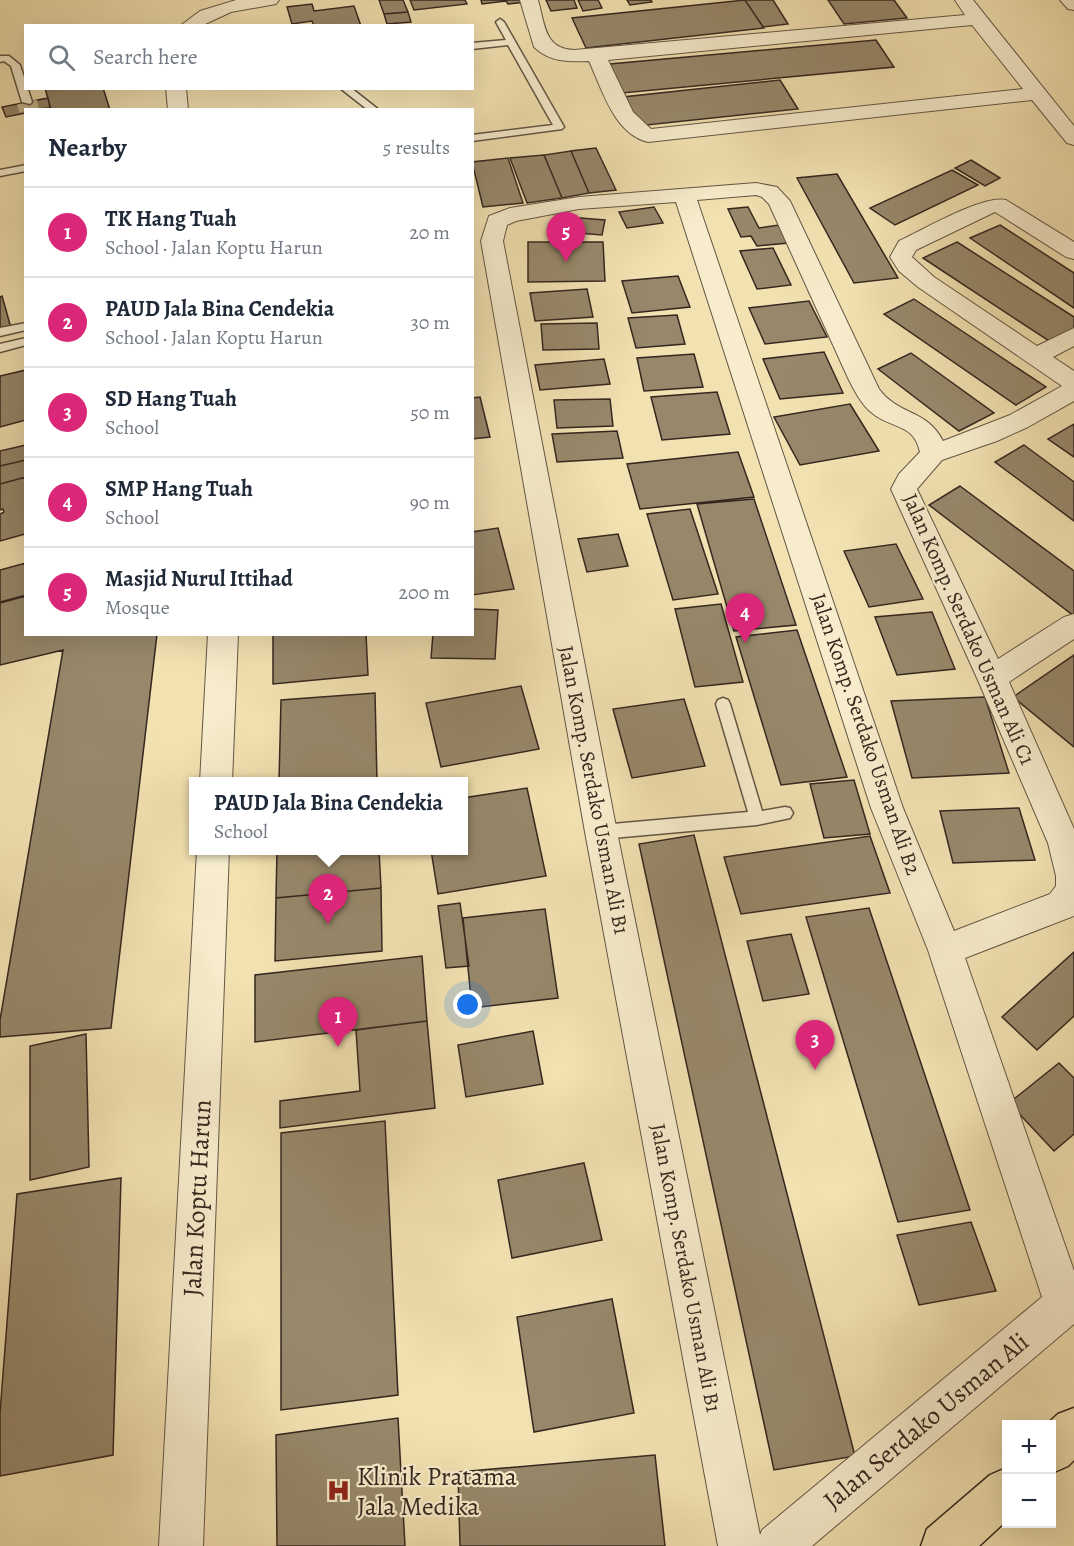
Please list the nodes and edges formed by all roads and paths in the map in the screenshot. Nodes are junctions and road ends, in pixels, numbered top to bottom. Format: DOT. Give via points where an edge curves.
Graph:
graph roads {
  1 [pos="270,0"];
  2 [pos="529,0"];
  3 [pos="964,0"];
  4 [pos="1069,0"];
  5 [pos="1074,5"];
  6 [pos="978,19"];
  7 [pos="500,22"];
  8 [pos="192,24"];
  9 [pos="511,42"];
  10 [pos="474,46"];
  11 [pos="596,55"];
  12 [pos="0,59"];
  13 [pos="177,90"];
  14 [pos="347,90"];
  15 [pos="1037,93"];
  16 [pos="27,102"];
  17 [pos="178,108"];
  18 [pos="372,108"];
  19 [pos="474,138"];
  20 [pos="1074,139"];
  21 [pos="24,168"];
  22 [pos="0,173"];
  23 [pos="685,197"];
  24 [pos="1074,252"];
  25 [pos="24,326"];
  26 [pos="0,332"];
  27 [pos="1074,336"];
  28 [pos="24,342"];
  29 [pos="0,348"];
  30 [pos="1037,356"];
  31 [pos="1074,383"];
  32 [pos="1074,390"];
  33 [pos="933,454"];
  34 [pos="1074,625"];
  35 [pos="223,636"];
  36 [pos="992,678"];
  37 [pos="723,704"];
  38 [pos="216,777"];
  39 [pos="785,813"];
  40 [pos="757,818"];
  41 [pos="601,832"];
  42 [pos="213,855"];
  43 [pos="945,950"];
  44 [pos="1070,1300"];
  45 [pos="1074,1430"];
  46 [pos="1056,1446"];
  47 [pos="1002,1495"];
  48 [pos="181,1546"];
  49 [pos="740,1546"];
  50 [pos="778,1546"];
  51 [pos="944,1546"];
  1 -- 8 [label="street" via="206,15"];
  2 -- 11 [label="street" via="546,49 561,55"];
  3 -- 6 [label="street"];
  4 -- 5 [label="street"];
  6 -- 11 [label="street"];
  6 -- 15 [label="street"];
  7 -- 9 [label="lane"];
  9 -- 10 [label="lane"];
  9 -- 19 [label="lane" via="559,127"];
  11 -- 15 [label="street" via="630,125 648,136"];
  12 -- 16 [label="lane" via="6,58 15,65"];
  13 -- 17 [label="street"];
  14 -- 18 [label="lane"];
  15 -- 20 [label="street"];
  21 -- 22 [label="lane"];
  23 -- 33 [label="street" via="756,189 775,196 868,393 885,411 917,423 932,440"];
  23 -- 41 [label="street, Jalan Komp. Serdako Usman Ali B1" via="541,209 510,215 497,221 493,230"];
  23 -- 43 [label="street, Jalan Komp. Serdako Usman Ali B2" via="887,808"];
  24 -- 30 [label="street" via="998,205 907,246 901,257 926,282"];
  25 -- 26 [label="lane"];
  27 -- 30 [label="street"];
  28 -- 29 [label="lane"];
  30 -- 31 [label="street"];
  32 -- 33 [label="street" via="1009,426"];
  33 -- 36 [label="street, Jalan Komp. Serdako Usman Ali C1" via="906,480 904,489"];
  34 -- 36 [label="street"];
  35 -- 38 [label="street"];
  36 -- 43 [label="street, Jalan Komp. Serdako Usman Ali C1" via="1065,843 1072,889 1062,905"];
  37 -- 40 [label="lane"];
  39 -- 40 [label="lane"];
  40 -- 41 [label="lane"];
  41 -- 49 [label="street, Jalan Komp. Serdako Usman Ali B1"];
  42 -- 48 [label="street, Jalan Koptu Harun"];
  43 -- 44 [label="street, Jalan Komp. Serdako Usman Ali B2"];
  44 -- 50 [label="street, Jalan Serdako Usman Ali"];
  45 -- 46 [label="highway"];
  47 -- 51 [label="highway"];
}
